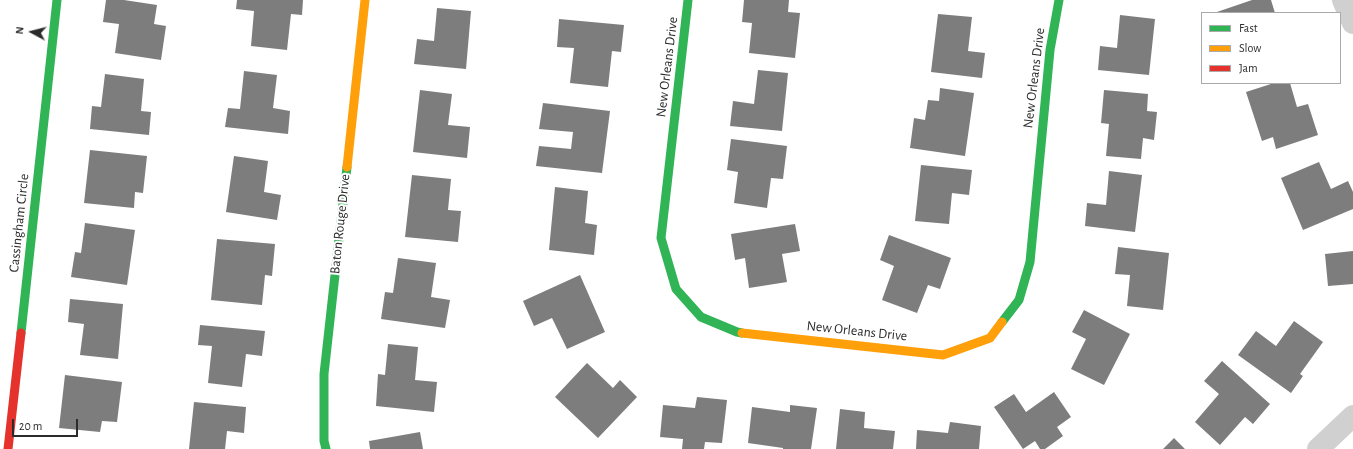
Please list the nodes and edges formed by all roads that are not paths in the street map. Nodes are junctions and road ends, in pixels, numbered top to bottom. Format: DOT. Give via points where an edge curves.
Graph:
graph roads {
  1 [pos="57,0"];
  2 [pos="365,0"];
  3 [pos="688,0"];
  4 [pos="1059,0"];
  5 [pos="1342,0"];
  6 [pos="1353,23"];
  7 [pos="1353,416"];
  8 [pos="8,449"];
  9 [pos="326,449"];
  10 [pos="1318,449"];
  1 -- 8 [label="street, Cassingham Circle"];
  2 -- 9 [label="street, Baton Rouge Drive" via="324,374"];
  3 -- 4 [label="street, New Orleans Drive" via="661,238 676,289 701,317 737,332 943,355 990,338 1019,300 1030,262 1050,50"];
  5 -- 6 [label="street"];
  7 -- 10 [label="street"];
}
